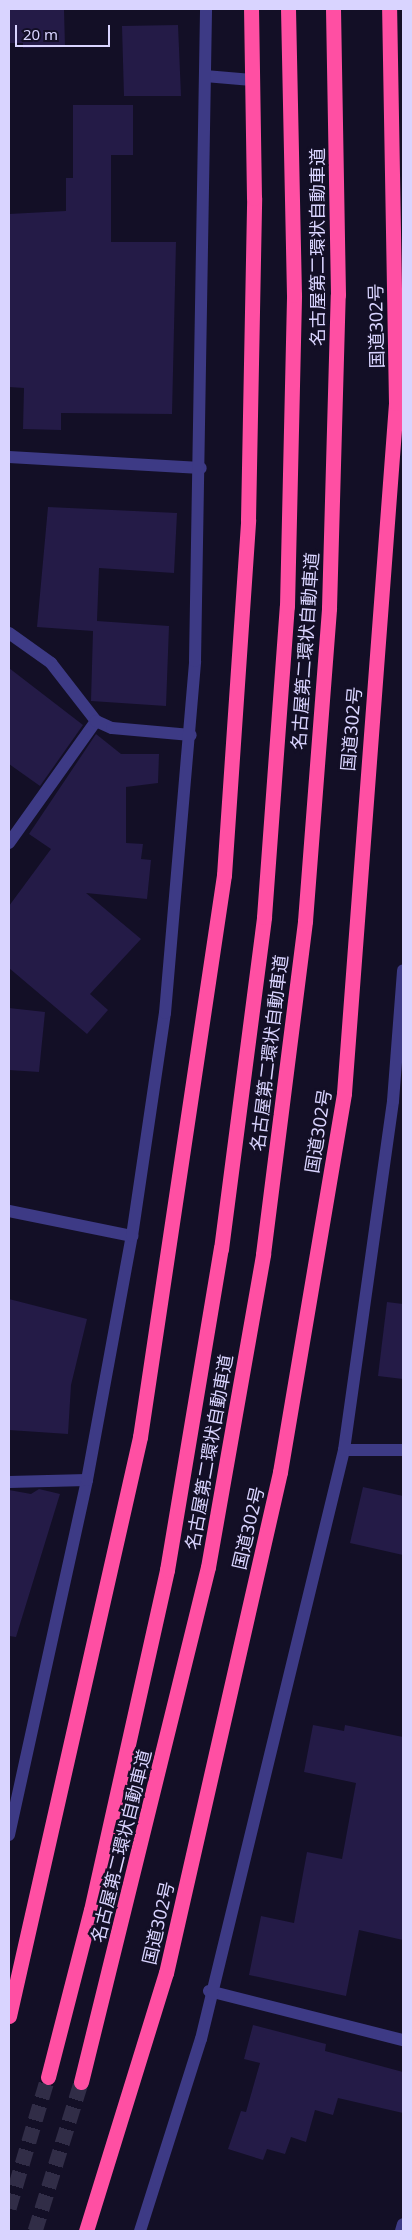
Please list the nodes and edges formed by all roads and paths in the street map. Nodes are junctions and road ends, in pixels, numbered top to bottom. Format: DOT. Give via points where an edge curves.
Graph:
graph roads {
  1 [pos="206,9"];
  2 [pos="251,9"];
  3 [pos="288,9"];
  4 [pos="333,9"];
  5 [pos="389,9"];
  6 [pos="206,76"];
  7 [pos="252,80"];
  8 [pos="9,457"];
  9 [pos="201,468"];
  10 [pos="9,633"];
  11 [pos="96,721"];
  12 [pos="191,735"];
  13 [pos="9,843"];
  14 [pos="403,970"];
  15 [pos="9,1211"];
  16 [pos="132,1236"];
  17 [pos="344,1450"];
  18 [pos="403,1450"];
  19 [pos="87,1480"];
  20 [pos="9,1482"];
  21 [pos="9,1835"];
  22 [pos="209,1991"];
  23 [pos="9,2016"];
  24 [pos="403,2040"];
  25 [pos="48,2077"];
  26 [pos="81,2082"];
  27 [pos="403,2224"];
  28 [pos="86,2231"];
  29 [pos="140,2231"];
  30 [pos="401,2231"];
  1 -- 6 [label="street"];
  2 -- 7 [label="highway"];
  3 -- 25 [label="highway, 名古屋第二環状自動車道" via="294,296 286,606 264,917 221,1249 167,1570 91,1910"];
  4 -- 26 [label="highway, 名古屋第二環状自動車道" via="338,296 329,598 302,940 263,1254 208,1567"];
  5 -- 28 [label="highway, 国道302号" via="396,403 344,1094 280,1472 166,1973"];
  6 -- 7 [label="street"];
  6 -- 9 [label="street"];
  7 -- 23 [label="highway" via="254,198 248,520 224,875 140,1437"];
  8 -- 9 [label="street"];
  9 -- 12 [label="street"];
  10 -- 11 [label="street" via="51,663"];
  11 -- 12 [label="street" via="112,728"];
  11 -- 13 [label="street"];
  12 -- 16 [label="street" via="165,1013"];
  14 -- 17 [label="street" via="393,1101"];
  15 -- 16 [label="street"];
  16 -- 19 [label="street"];
  17 -- 18 [label="street"];
  17 -- 22 [label="street"];
  19 -- 20 [label="street"];
  19 -- 21 [label="street"];
  22 -- 24 [label="street"];
  22 -- 29 [label="street" via="201,2039"];
  27 -- 30 [label="street"];
}
